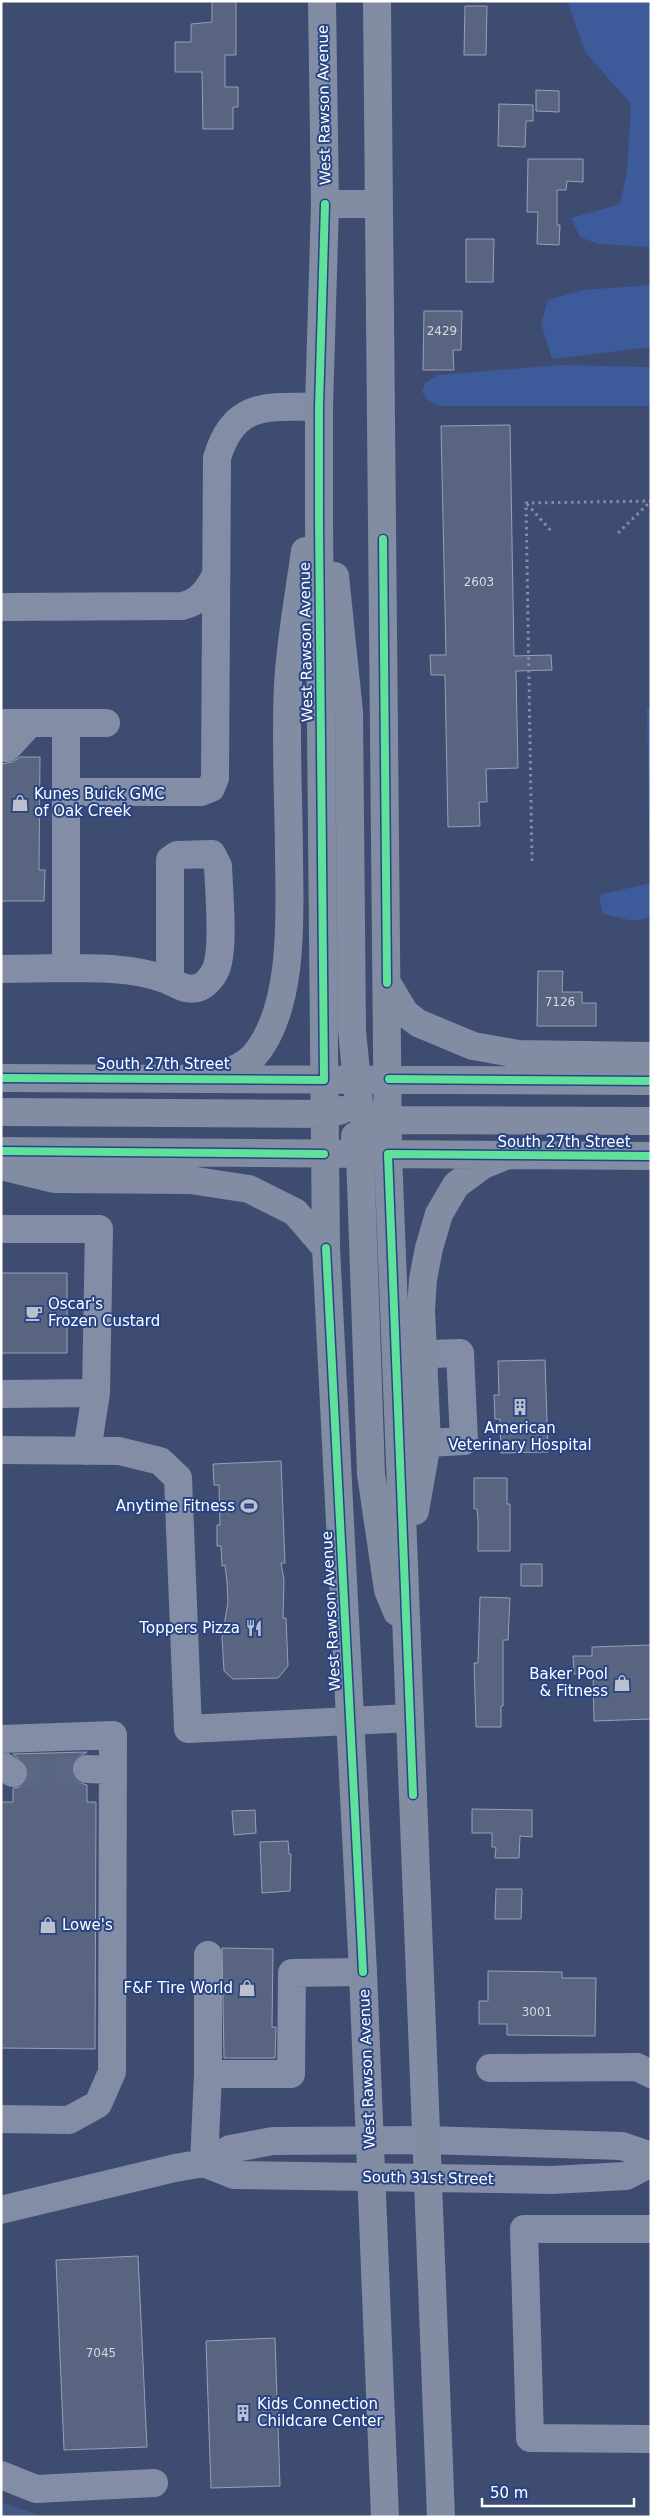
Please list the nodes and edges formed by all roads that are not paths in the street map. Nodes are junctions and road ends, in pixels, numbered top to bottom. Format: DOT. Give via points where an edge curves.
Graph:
graph roads {
  1 [pos="322,1"];
  2 [pos="377,1"];
  3 [pos="325,204"];
  4 [pos="379,204"];
  5 [pos="319,407"];
  6 [pos="319,441"];
  7 [pos="319,522"];
  8 [pos="216,576"];
  9 [pos="1,607"];
  10 [pos="1,723"];
  11 [pos="30,723"];
  12 [pos="66,723"];
  13 [pos="106,723"];
  14 [pos="1,748"];
  15 [pos="66,792"];
  16 [pos="66,968"];
  17 [pos="1,969"];
  18 [pos="170,980"];
  19 [pos="387,983"];
  20 [pos="651,1056"];
  21 [pos="1,1078"];
  22 [pos="209,1078"];
  23 [pos="324,1080"];
  24 [pos="389,1080"];
  25 [pos="651,1081"];
  26 [pos="1,1112"];
  27 [pos="356,1117"];
  28 [pos="651,1121"];
  29 [pos="1,1151"];
  30 [pos="324,1154"];
  31 [pos="388,1154"];
  32 [pos="507,1156"];
  33 [pos="651,1156"];
  34 [pos="1,1166"];
  35 [pos="1,1229"];
  36 [pos="326,1248"];
  37 [pos="410,1355"];
  38 [pos="96,1393"];
  39 [pos="1,1394"];
  40 [pos="426,1443"];
  41 [pos="1,1450"];
  42 [pos="87,1451"];
  43 [pos="405,1567"];
  44 [pos="408,1640"];
  45 [pos="410,1718"];
  46 [pos="350,1722"];
  47 [pos="1,1739"];
  48 [pos="208,1955"];
  49 [pos="363,1972"];
  50 [pos="490,2068"];
  51 [pos="208,2074"];
  52 [pos="651,2074"];
  53 [pos="1,2119"];
  54 [pos="426,2140"];
  55 [pos="370,2141"];
  56 [pos="651,2156"];
  57 [pos="204,2163"];
  58 [pos="651,2164"];
  59 [pos="370,2176"];
  60 [pos="427,2178"];
  61 [pos="1,2210"];
  62 [pos="651,2229"];
  63 [pos="651,2440"];
  64 [pos="1,2476"];
  65 [pos="154,2483"];
  66 [pos="385,2517"];
  67 [pos="441,2517"];
  1 -- 3 [label="main road, West Rawson Avenue"];
  2 -- 4 [label="main road, West Rawson Avenue"];
  3 -- 4 [label="main road"];
  3 -- 5 [label="main road, West Rawson Avenue"];
  4 -- 19 [label="main road, West Rawson Avenue"];
  5 -- 6 [label="main road, West Rawson Avenue"];
  5 -- 8 [label="street" via="268,407 252,412 235,422 223,439 217,458"];
  6 -- 7 [label="main road, West Rawson Avenue"];
  6 -- 22 [label="main road" via="288,686 290,933 284,980 271,1025 257,1051 239,1068"];
  7 -- 23 [label="main road, West Rawson Avenue"];
  7 -- 27 [label="main road" via="335,574 350,712 352,1030"];
  8 -- 9 [label="street" via="194,604 182,606"];
  8 -- 15 [label="street" via="214,778 211,788 201,792"];
  10 -- 11 [label="street"];
  11 -- 12 [label="street"];
  11 -- 14 [label="street" via="7,748"];
  12 -- 13 [label="street"];
  12 -- 15 [label="street"];
  15 -- 16 [label="street"];
  16 -- 17 [label="street"];
  16 -- 18 [label="street" via="106,968"];
  19 -- 20 [label="main road" via="405,1013 418,1023 473,1046 519,1054"];
  19 -- 24 [label="main road, West Rawson Avenue"];
  21 -- 22 [label="main road, South 27th Street"];
  22 -- 23 [label="main road, South 27th Street"];
  23 -- 27 [label="main road, West Rawson Avenue"];
  24 -- 25 [label="main road, South 27th Street"];
  24 -- 27 [label="main road, West Rawson Avenue"];
  24 -- 27 [label="main road, South 27th Street"];
  26 -- 27 [label="main road"];
  27 -- 28 [label="main road"];
  27 -- 30 [label="main road, South 27th Street"];
  27 -- 30 [label="main road, West Rawson Avenue"];
  27 -- 31 [label="main road, South 27th Street"];
  27 -- 44 [label="main road" via="371,1474 388,1590"];
  29 -- 30 [label="main road, South 27th Street"];
  30 -- 36 [label="main road, West Rawson Avenue"];
  31 -- 32 [label="main road, South 27th Street"];
  31 -- 37 [label="main road"];
  32 -- 33 [label="main road, South 27th Street"];
  32 -- 37 [label="main road" via="483,1165 456,1185 439,1214 429,1248 421,1310"];
  34 -- 36 [label="main road" via="54,1179 190,1180 249,1189 294,1212"];
  35 -- 38 [label="street" via="98,1229"];
  36 -- 46 [label="main road, West Rawson Avenue"];
  37 -- 40 [label="main road"];
  37 -- 40 [label="street" via="460,1353 464,1441"];
  37 -- 43 [label="main road"];
  38 -- 39 [label="street"];
  38 -- 42 [label="street"];
  40 -- 43 [label="main road"];
  41 -- 42 [label="street"];
  42 -- 46 [label="street" via="119,1451 160,1461 178,1478 188,1729"];
  43 -- 44 [label="main road"];
  44 -- 45 [label="main road"];
  45 -- 46 [label="street"];
  45 -- 54 [label="main road"];
  46 -- 49 [label="main road, West Rawson Avenue"];
  47 -- 53 [label="street" via="113,1735 100,1770 112,2072 98,2104 69,2120"];
  48 -- 51 [label="street"];
  49 -- 51 [label="street" via="292,1973 291,2074"];
  49 -- 55 [label="main road, West Rawson Avenue"];
  50 -- 52 [label="street" via="637,2067"];
  51 -- 57 [label="street"];
  54 -- 55 [label="street"];
  54 -- 56 [label="street" via="622,2146"];
  54 -- 60 [label="main road"];
  55 -- 57 [label="street" via="272,2141 230,2149"];
  55 -- 59 [label="main road, West Rawson Avenue"];
  57 -- 59 [label="street, South 31st Street" via="234,2175"];
  57 -- 61 [label="street"];
  58 -- 60 [label="street, South 31st Street" via="626,2176 552,2180"];
  59 -- 60 [label="street, South 31st Street"];
  59 -- 66 [label="main road, West Rawson Avenue"];
  60 -- 67 [label="main road"];
  62 -- 63 [label="street" via="524,2229 530,2438"];
  64 -- 65 [label="street" via="36,2489"];
}
